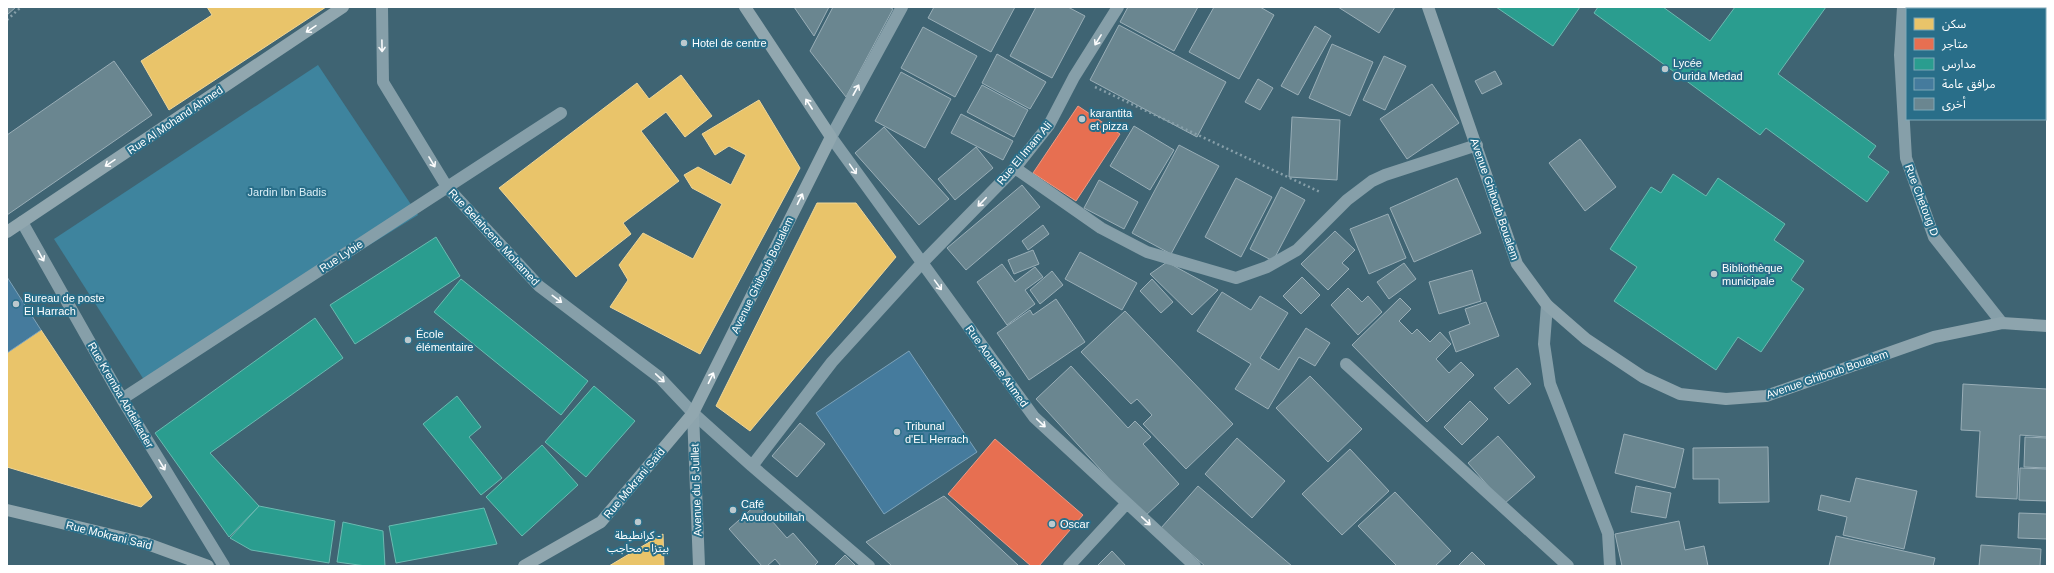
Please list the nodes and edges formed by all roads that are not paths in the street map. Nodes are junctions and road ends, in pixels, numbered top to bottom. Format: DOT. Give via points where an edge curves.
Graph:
graph roads {
  1 [pos="343,7"];
  2 [pos="382,7"];
  3 [pos="745,7"];
  4 [pos="902,7"];
  5 [pos="1118,7"];
  6 [pos="1428,7"];
  7 [pos="1903,7"];
  8 [pos="561,113"];
  9 [pos="831,137"];
  10 [pos="1477,146"];
  11 [pos="1015,168"];
  12 [pos="447,187"];
  13 [pos="22,222"];
  14 [pos="7,232"];
  15 [pos="922,263"];
  16 [pos="1547,305"];
  17 [pos="2002,323"];
  18 [pos="2047,326"];
  19 [pos="1346,364"];
  20 [pos="122,399"];
  21 [pos="694,413"];
  22 [pos="752,466"];
  23 [pos="1127,503"];
  24 [pos="7,510"];
  25 [pos="208,566"];
  26 [pos="224,566"];
  27 [pos="524,566"];
  28 [pos="699,566"];
  29 [pos="869,566"];
  30 [pos="1069,566"];
  31 [pos="1195,566"];
  32 [pos="1568,566"];
  33 [pos="1610,566"];
  1 -- 13 [label="main road, Rue Al Mohand Ahmed, one-way"];
  2 -- 12 [label="street, Rue Belahcene Mohamed, one-way" via="383,82"];
  9 -- 3 [label="main road, one-way"];
  9 -- 4 [label="street, one-way"];
  5 -- 11 [label="street, Rue El Imam Ali, one-way" via="1074,77 1050,125"];
  6 -- 10 [label="main road, Avenue Ghiboub Boualem"];
  7 -- 17 [label="street, Rue Chetoug D" via="1900,55 1906,158 1934,237"];
  8 -- 12 [label="street, Rue Lybie"];
  9 -- 15 [label="street, Rue Aouane Ahmed, one-way"];
  21 -- 9 [label="main road, Avenue Ghiboub Boualem, one-way"];
  10 -- 11 [label="street" via="1372,181 1347,200 1297,250 1267,267 1236,278 1147,252 1101,228"];
  10 -- 16 [label="main road, Avenue Ghiboub Boualem" via="1518,264"];
  11 -- 15 [label="street, Rue El Imam Ali, one-way"];
  12 -- 20 [label="street, Rue Lybie"];
  12 -- 21 [label="street, Rue Belahcene Mohamed, one-way" via="539,286 659,377"];
  13 -- 14 [label="main road, Rue Al Mohand Ahmed"];
  13 -- 20 [label="street, Rue Kremba Abdelkader, one-way"];
  15 -- 22 [label="street, Rue El Imam Ali" via="832,362"];
  15 -- 23 [label="street, Rue Aouane Ahmed, one-way" via="1034,417"];
  16 -- 17 [label="main road, Avenue Ghiboub Boualem" via="1586,339 1643,377 1680,394 1726,400 1766,396 1934,337"];
  16 -- 33 [label="street" via="1544,344 1550,384 1608,533"];
  17 -- 18 [label="main road, Avenue Ghiboub Boualem"];
  19 -- 32 [label="street"];
  20 -- 26 [label="street, Rue Kremba Abdelkader, one-way"];
  21 -- 22 [label="street, Rue Belahcene Mohamed"];
  21 -- 27 [label="main road, Rue Mokrani Saïd" via="601,522"];
  21 -- 28 [label="main road, Avenue du 5 Juillet"];
  22 -- 29 [label="street, Rue Belahcene Mohamed"];
  23 -- 30 [label="street"];
  23 -- 31 [label="street, Rue Aouane Ahmed, one-way"];
  24 -- 25 [label="main road, Rue Mokrani Saïd" via="145,543"];
}
